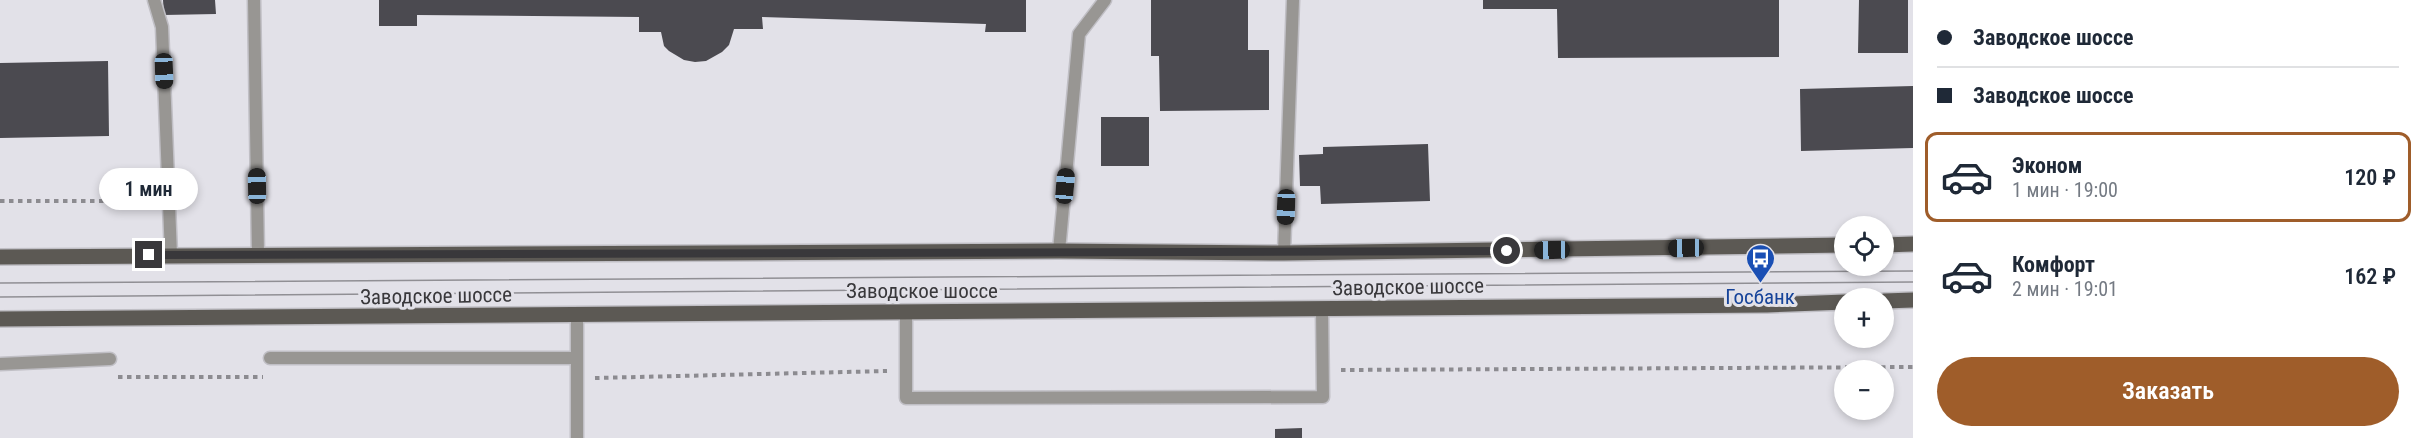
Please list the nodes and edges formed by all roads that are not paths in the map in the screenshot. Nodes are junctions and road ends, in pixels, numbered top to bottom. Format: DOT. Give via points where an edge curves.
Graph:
graph roads {
  1 [pos="153,0"];
  2 [pos="254,0"];
  3 [pos="1105,0"];
  4 [pos="1293,0"];
  5 [pos="1913,244"];
  6 [pos="1834,245"];
  7 [pos="1894,245"];
  8 [pos="1059,251"];
  9 [pos="1284,253"];
  10 [pos="171,255"];
  11 [pos="258,255"];
  12 [pos="0,257"];
  13 [pos="1913,300"];
  14 [pos="1894,301"];
  15 [pos="1834,302"];
  16 [pos="1322,309"];
  17 [pos="906,312"];
  18 [pos="577,315"];
  19 [pos="0,319"];
  20 [pos="270,358"];
  21 [pos="575,358"];
  22 [pos="110,359"];
  23 [pos="0,364"];
  24 [pos="577,438"];
  1 -- 10 [label="lane" via="162,27"];
  2 -- 11 [label="lane"];
  3 -- 8 [label="lane" via="1079,34"];
  4 -- 9 [label="lane"];
  5 -- 7 [label="main road"];
  6 -- 9 [label="main road, Заводское шоссе"];
  8 -- 9 [label="main road, Заводское шоссе"];
  8 -- 11 [label="main road, Заводское шоссе"];
  10 -- 11 [label="main road, Заводское шоссе"];
  10 -- 12 [label="main road, Заводское шоссе"];
  13 -- 14 [label="main road"];
  15 -- 16 [label="main road, Заводское шоссе"];
  16 -- 17 [label="main road, Заводское шоссе"];
  16 -- 17 [label="lane" via="1323,397 906,398"];
  17 -- 18 [label="main road, Заводское шоссе"];
  18 -- 19 [label="main road, Заводское шоссе"];
  18 -- 21 [label="lane"];
  20 -- 21 [label="lane"];
  21 -- 24 [label="lane"];
  22 -- 23 [label="lane"];
}
